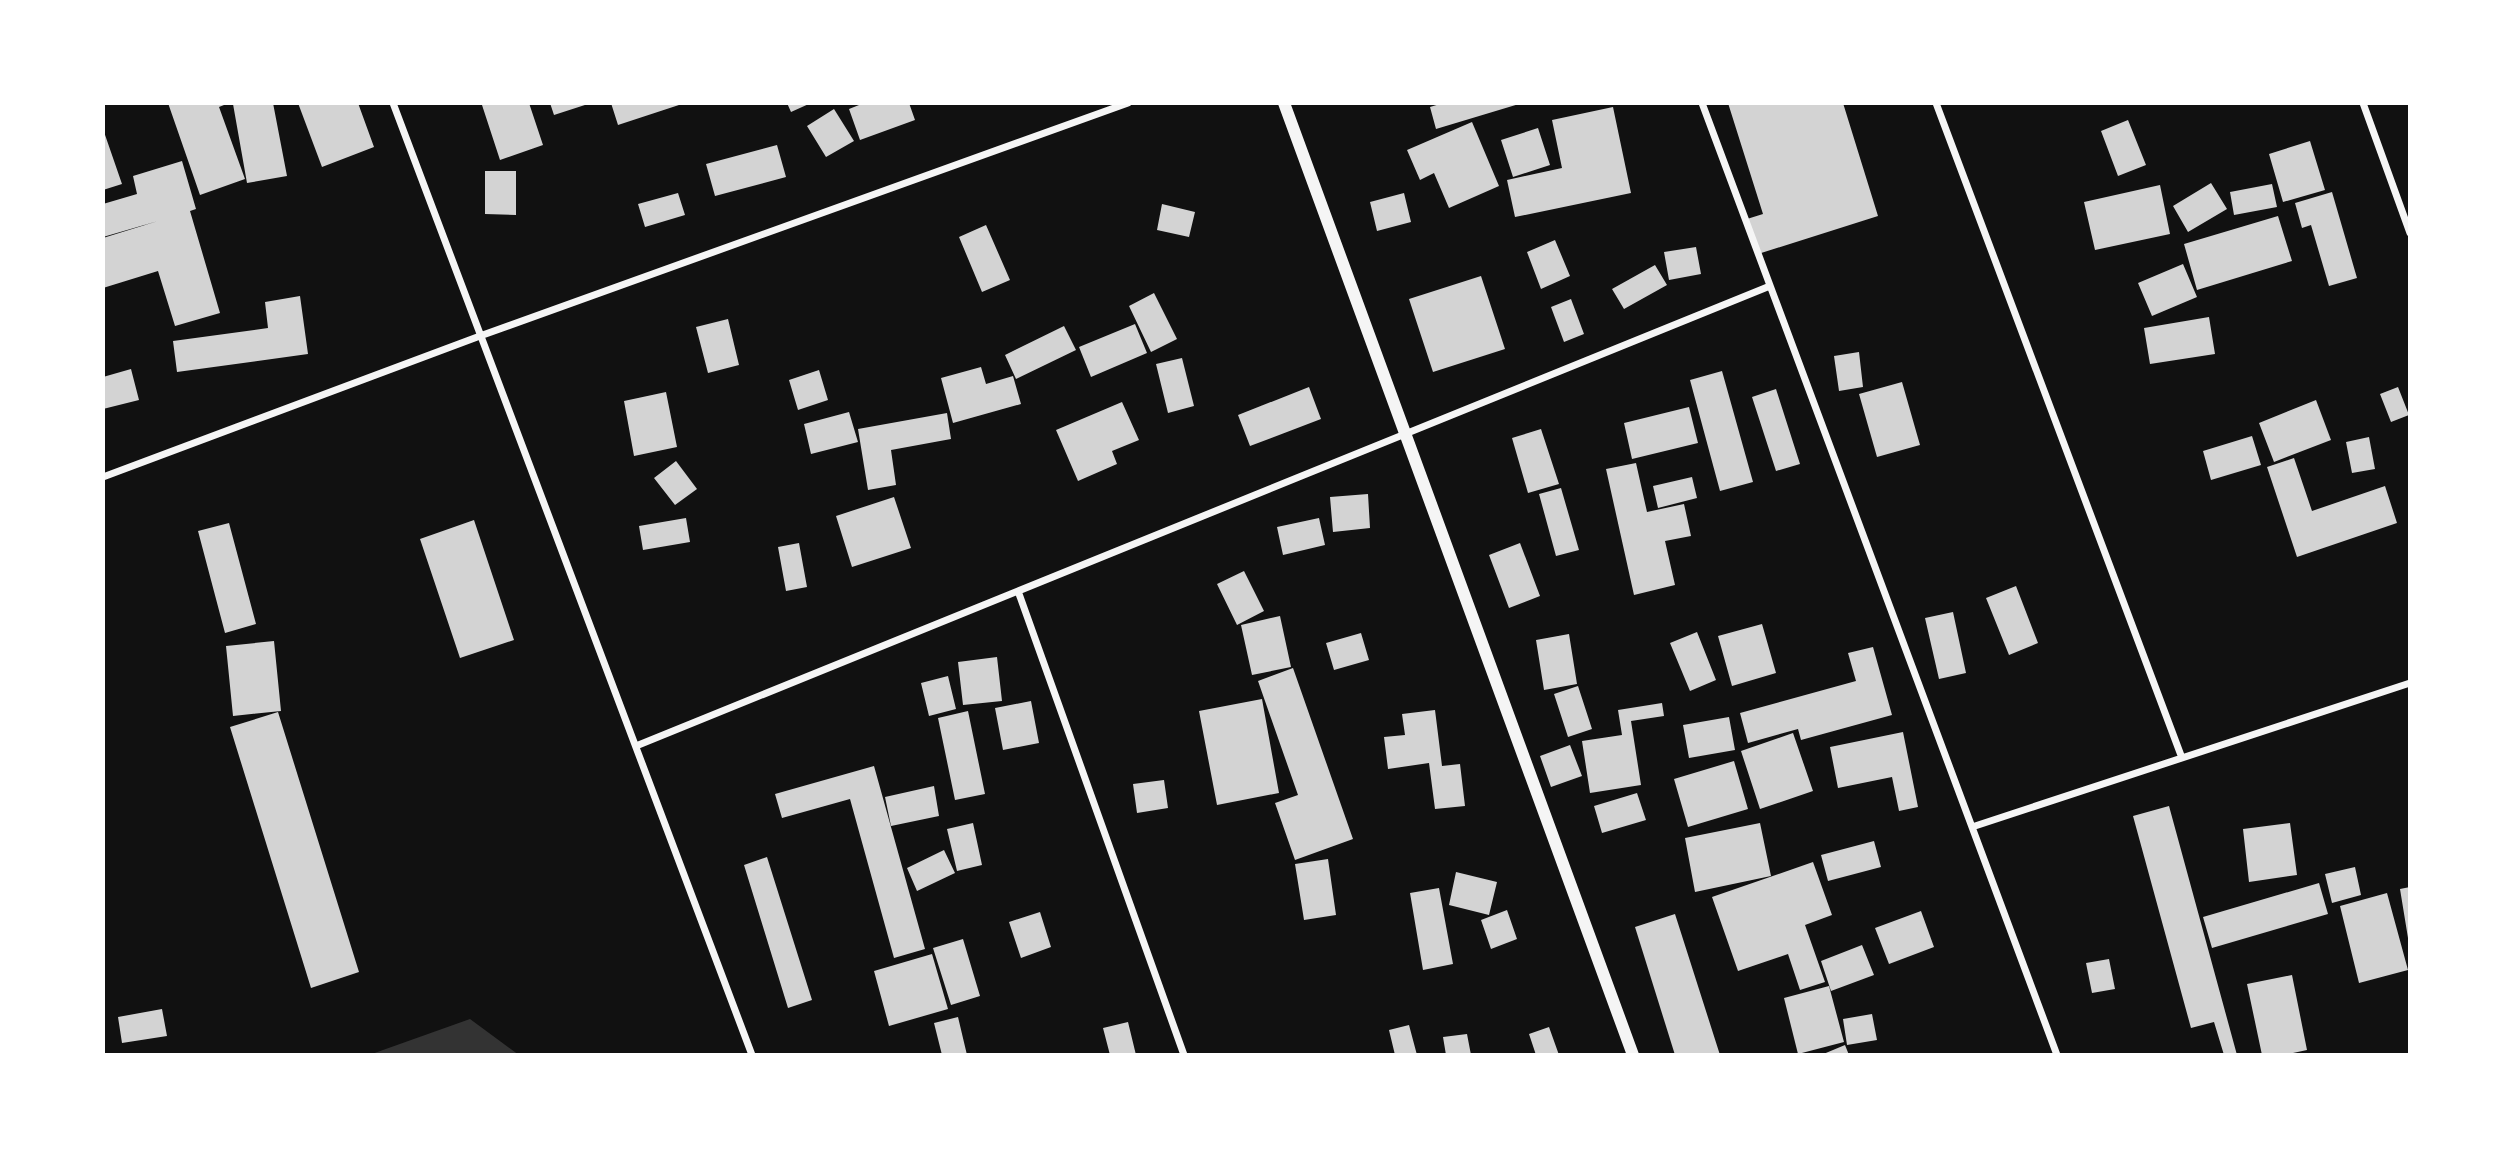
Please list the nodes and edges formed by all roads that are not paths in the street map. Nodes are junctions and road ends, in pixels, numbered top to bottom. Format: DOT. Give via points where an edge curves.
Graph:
graph roads {
  1 [pos="393,103"];
  2 [pos="1128,103"];
  3 [pos="1284,103"];
  4 [pos="1702,103"];
  5 [pos="1936,103"];
  6 [pos="2363,103"];
  7 [pos="2410,233"];
  8 [pos="1770,286"];
  9 [pos="481,336"];
  10 [pos="1405,434"];
  11 [pos="103,477"];
  12 [pos="1018,591"];
  13 [pos="2410,683"];
  14 [pos="636,746"];
  15 [pos="2182,758"];
  16 [pos="1972,827"];
  17 [pos="752,1055"];
  18 [pos="1184,1055"];
  19 [pos="1633,1055"];
  20 [pos="2057,1055"];
  1 -- 9 [label="street"];
  2 -- 9 [label="street"];
  3 -- 10 [label="street"];
  4 -- 8 [label="street"];
  5 -- 15 [label="street"];
  6 -- 7 [label="street"];
  8 -- 10 [label="street"];
  8 -- 16 [label="street"];
  9 -- 11 [label="street"];
  9 -- 14 [label="street"];
  10 -- 12 [label="street"];
  10 -- 19 [label="street"];
  12 -- 14 [label="street"];
  12 -- 18 [label="street"];
  13 -- 15 [label="street"];
  14 -- 17 [label="street"];
  15 -- 16 [label="street"];
  16 -- 20 [label="street"];
}
